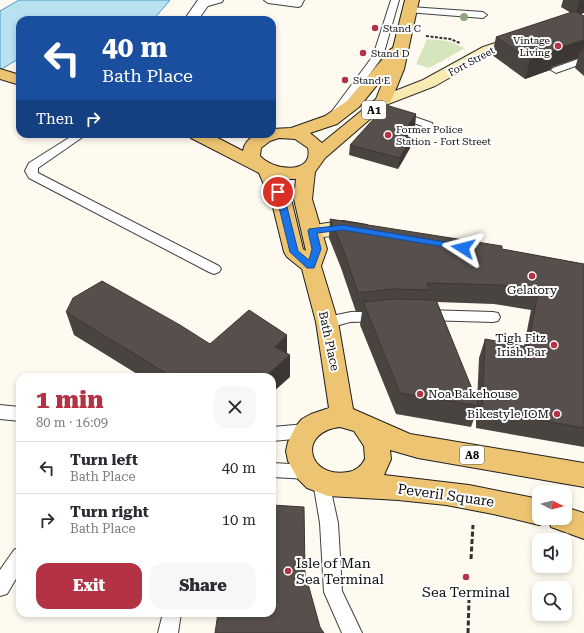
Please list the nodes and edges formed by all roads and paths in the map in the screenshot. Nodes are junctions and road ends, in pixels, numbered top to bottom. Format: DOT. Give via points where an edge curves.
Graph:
graph roads {
  1 [pos="219,0"];
  2 [pos="268,0"];
  3 [pos="395,0"];
  4 [pos="299,2"];
  5 [pos="203,3"];
  6 [pos="411,5"];
  7 [pos="482,14"];
  8 [pos="194,16"];
  9 [pos="533,35"];
  10 [pos="424,36"];
  11 [pos="401,45"];
  12 [pos="464,45"];
  13 [pos="584,60"];
  14 [pos="556,70"];
  15 [pos="0,74"];
  16 [pos="16,79"];
  17 [pos="380,104"];
  18 [pos="331,120"];
  19 [pos="428,125"];
  20 [pos="293,133"];
  21 [pos="276,134"];
  22 [pos="76,138"];
  23 [pos="205,138"];
  24 [pos="264,138"];
  25 [pos="318,155"];
  26 [pos="261,167"];
  27 [pos="306,170"];
  28 [pos="312,231"];
  29 [pos="382,234"];
  30 [pos="310,266"];
  31 [pos="214,269"];
  32 [pos="394,315"];
  33 [pos="409,315"];
  34 [pos="493,317"];
  35 [pos="327,322"];
  36 [pos="0,412"];
  37 [pos="16,414"];
  38 [pos="353,421"];
  39 [pos="306,431"];
  40 [pos="276,434"];
  41 [pos="276,471"];
  42 [pos="584,475"];
  43 [pos="314,477"];
  44 [pos="352,485"];
  45 [pos="532,510"];
  46 [pos="572,522"];
  47 [pos="473,524"];
  48 [pos="584,526"];
  49 [pos="471,559"];
  50 [pos="16,562"];
  51 [pos="0,587"];
  52 [pos="469,600"];
  53 [pos="171,617"];
  54 [pos="168,633"];
  55 [pos="352,633"];
  56 [pos="468,633"];
  1 -- 5 [label="lane"];
  2 -- 4 [label="lane"];
  3 -- 18 [label="lane" via="378,56"];
  5 -- 8 [label="street"];
  6 -- 7 [label="lane"];
  6 -- 11 [label="main road, A1"];
  9 -- 17 [label="main road, Fort Street" via="488,50 429,83"];
  10 -- 12 [label="path"];
  11 -- 17 [label="main road, A1" via="396,69"];
  11 -- 18 [label="main road, A1" via="352,104"];
  13 -- 14 [label="lane"];
  15 -- 16 [label="main road"];
  17 -- 19 [label="lane"];
  17 -- 25 [label="main road, A1"];
  18 -- 20 [label="main road, A1"];
  20 -- 21 [label="main road"];
  20 -- 25 [label="main road" via="315,144"];
  22 -- 31 [label="lane" via="33,166 33,175"];
  23 -- 26 [label="main road"];
  24 -- 26 [label="main road" via="253,146 251,157"];
  25 -- 27 [label="main road" via="316,161"];
  26 -- 27 [label="main road" via="278,173 298,173"];
  26 -- 30 [label="main road" via="282,203 294,252"];
  27 -- 28 [label="main road" via="303,199"];
  28 -- 29 [label="main road" via="343,228"];
  28 -- 30 [label="main road" via="317,249"];
  30 -- 35 [label="main road, Bath Place"];
  32 -- 35 [label="lane" via="350,317"];
  33 -- 34 [label="lane"];
  35 -- 38 [label="main road, Bath Place" via="334,359"];
  36 -- 37 [label="lane"];
  38 -- 39 [label="main road" via="328,418"];
  38 -- 42 [label="main road, A8" via="402,443"];
  38 -- 44 [label="main road" via="377,445 378,458 374,470"];
  39 -- 40 [label="lane"];
  39 -- 43 [label="main road" via="300,444 300,459"];
  41 -- 43 [label="lane"];
  43 -- 44 [label="main road" via="336,486"];
  43 -- 55 [label="lane" via="329,523 334,592"];
  44 -- 45 [label="main road, Peveril Square" via="399,487 510,504"];
  46 -- 48 [label="main road"];
  47 -- 49 [label="path"];
  50 -- 51 [label="lane"];
  52 -- 56 [label="path"];
  53 -- 54 [label="lane"];
}
